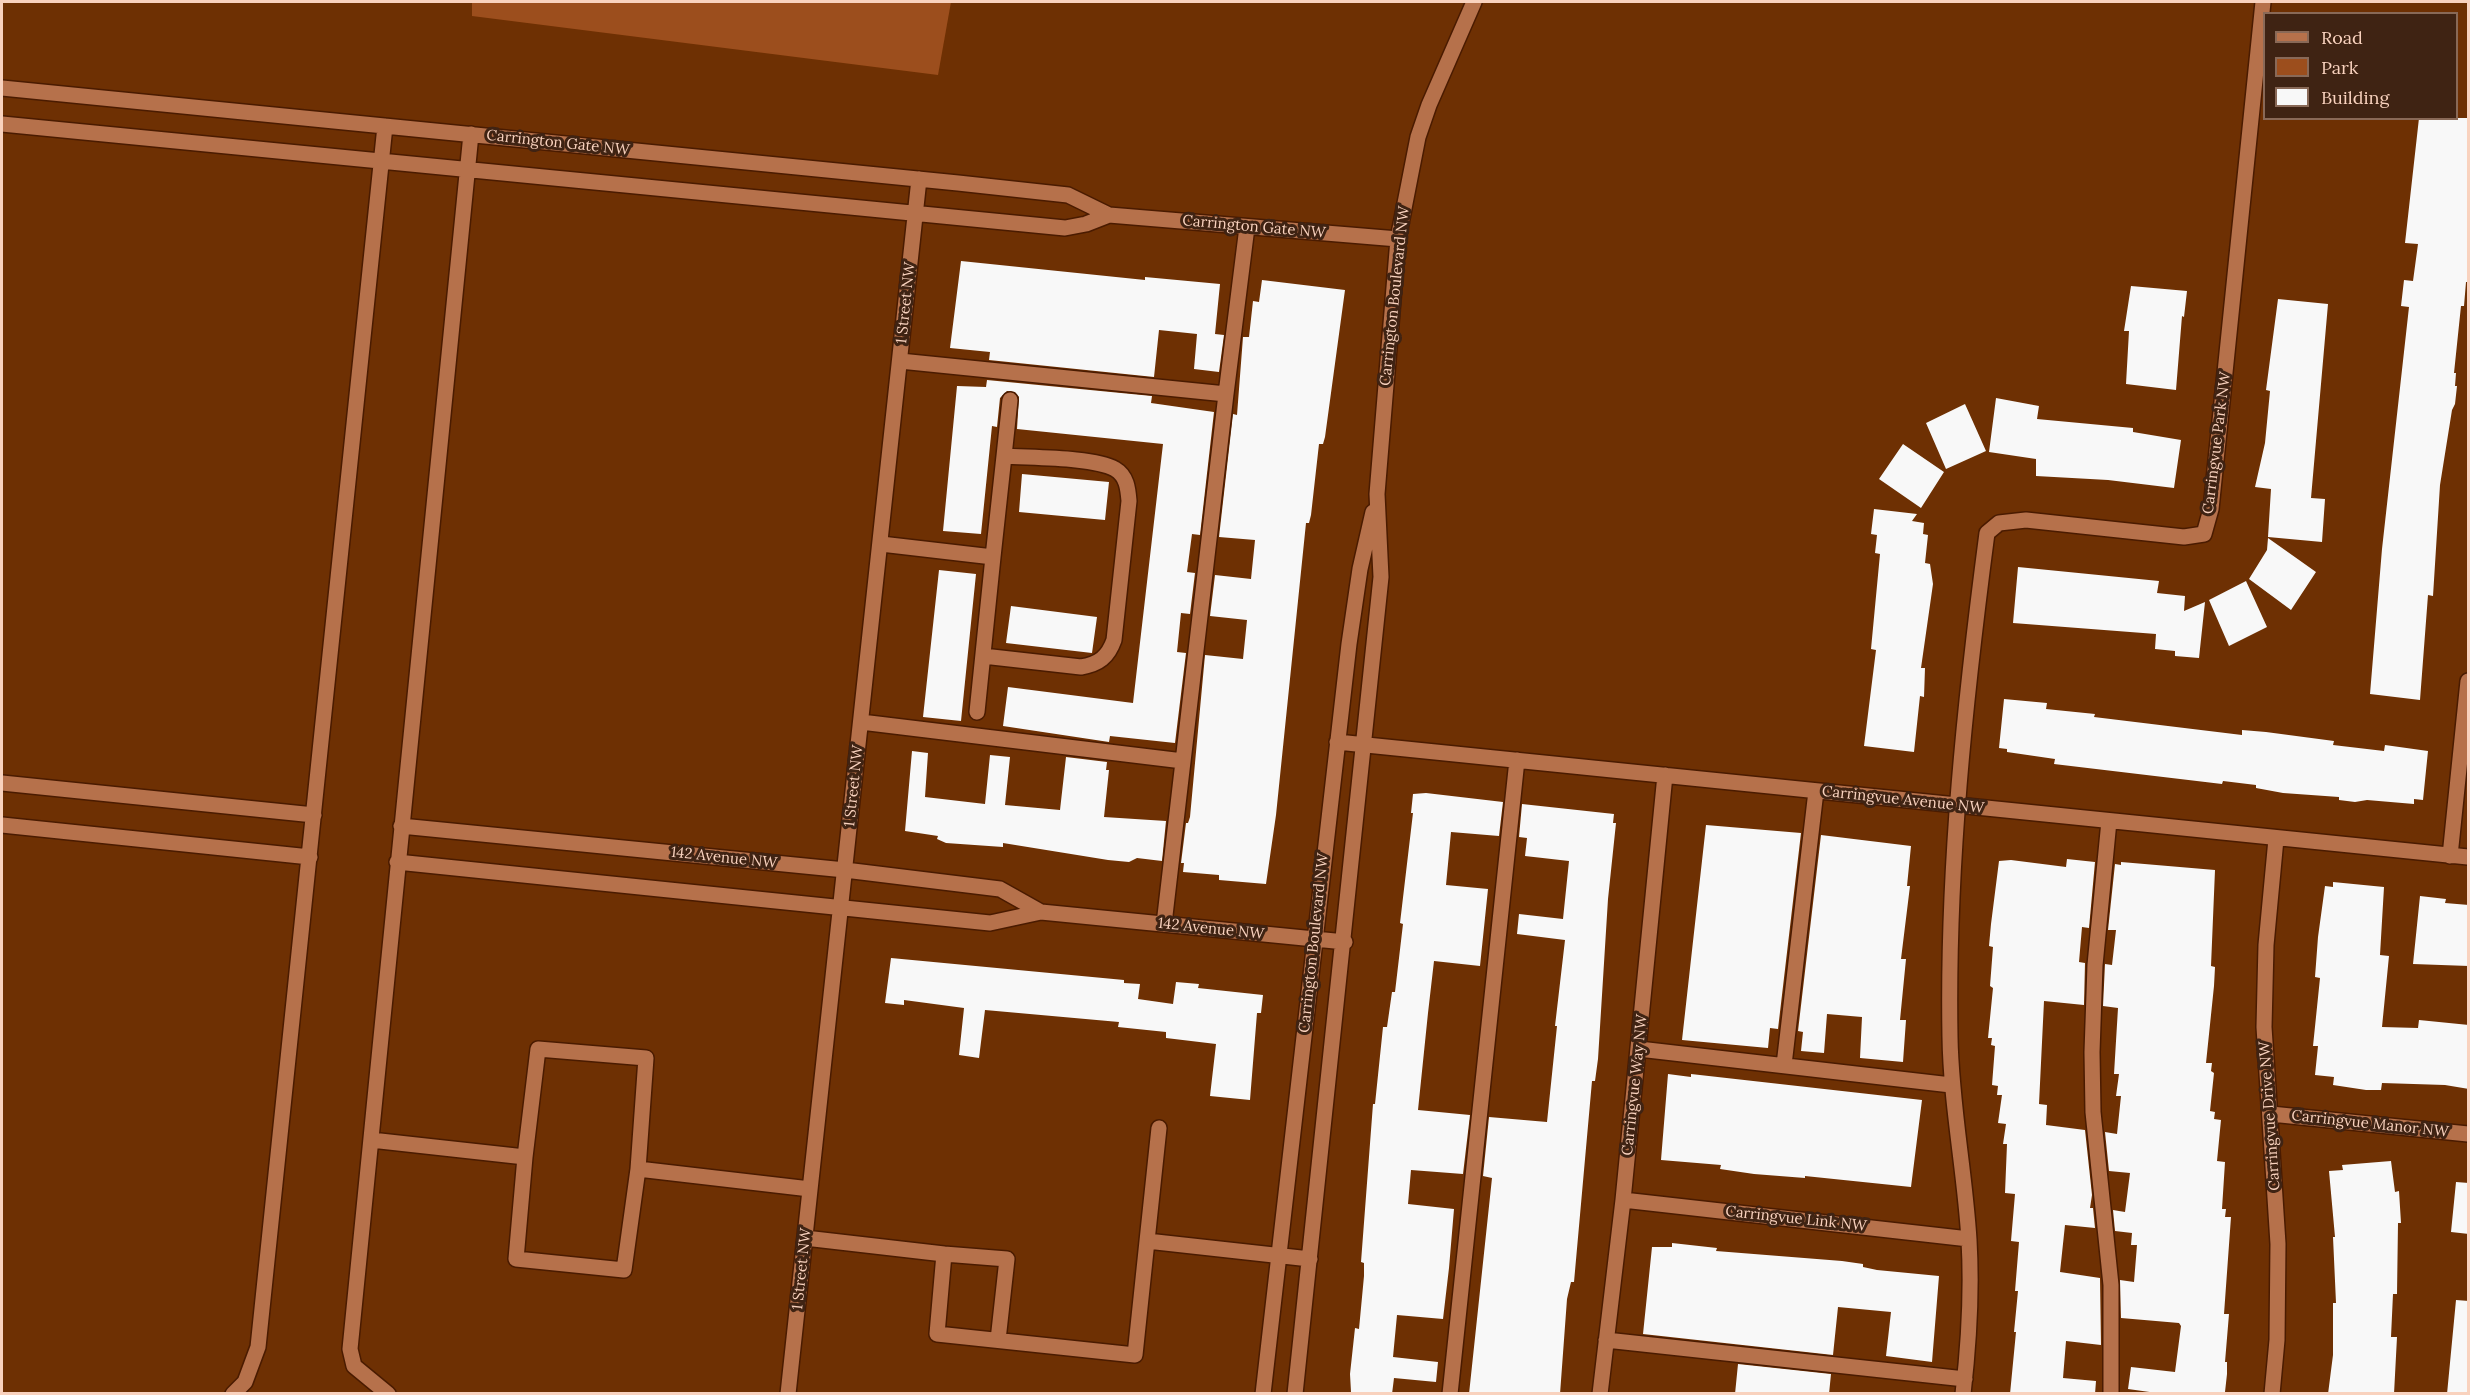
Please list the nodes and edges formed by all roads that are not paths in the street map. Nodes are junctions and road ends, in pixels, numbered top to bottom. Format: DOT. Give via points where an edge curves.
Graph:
graph roads {
  1 [pos="1474,2"];
  2 [pos="2263,2"];
  3 [pos="2,88"];
  4 [pos="2,124"];
  5 [pos="386,126"];
  6 [pos="471,134"];
  7 [pos="382,161"];
  8 [pos="467,169"];
  9 [pos="919,178"];
  10 [pos="916,213"];
  11 [pos="1109,215"];
  12 [pos="1247,227"];
  13 [pos="1398,239"];
  14 [pos="900,361"];
  15 [pos="1226,393"];
  16 [pos="1010,400"];
  17 [pos="1004,456"];
  18 [pos="1377,494"];
  19 [pos="881,544"];
  20 [pos="993,557"];
  21 [pos="983,656"];
  22 [pos="2469,681"];
  23 [pos="977,712"];
  24 [pos="861,722"];
  25 [pos="1337,742"];
  26 [pos="1365,744"];
  27 [pos="1517,760"];
  28 [pos="1183,761"];
  29 [pos="1665,775"];
  30 [pos="2,783"];
  31 [pos="1816,791"];
  32 [pos="1958,805"];
  33 [pos="314,815"];
  34 [pos="2109,821"];
  35 [pos="2,825"];
  36 [pos="401,826"];
  37 [pos="2276,839"];
  38 [pos="2450,856"];
  39 [pos="310,857"];
  40 [pos="2469,857"];
  41 [pos="397,862"];
  42 [pos="845,870"];
  43 [pos="841,908"];
  44 [pos="1041,912"];
  45 [pos="1164,924"];
  46 [pos="1315,939"];
  47 [pos="1345,942"];
  48 [pos="1639,1049"];
  49 [pos="1784,1065"];
  50 [pos="1951,1084"];
  51 [pos="2271,1114"];
  52 [pos="1159,1128"];
  53 [pos="2469,1134"];
  54 [pos="371,1140"];
  55 [pos="525,1157"];
  56 [pos="638,1169"];
  57 [pos="810,1189"];
  58 [pos="1623,1200"];
  59 [pos="805,1238"];
  60 [pos="1969,1239"];
  61 [pos="1147,1241"];
  62 [pos="944,1254"];
  63 [pos="1278,1254"];
  64 [pos="1310,1259"];
  65 [pos="998,1340"];
  66 [pos="1606,1340"];
  67 [pos="1964,1386"];
  68 [pos="233,1394"];
  69 [pos="388,1394"];
  70 [pos="788,1394"];
  71 [pos="1263,1394"];
  72 [pos="1295,1394"];
  73 [pos="1450,1394"];
  74 [pos="1600,1394"];
  75 [pos="2111,1394"];
  76 [pos="2272,1394"];
  1 -- 13 [label="street, Carrington Boulevard NW" via="1418,138"];
  2 -- 32 [label="street, Carringvue Park NW" via="2211,509 2204,534 2184,537 2026,520 1999,523 1987,532"];
  3 -- 5 [label="street, Carrington Gate NW"];
  4 -- 7 [label="street, Carrington Gate NW"];
  5 -- 6 [label="street, Carrington Gate NW"];
  5 -- 7 [label="street"];
  6 -- 8 [label="street"];
  6 -- 9 [label="street, Carrington Gate NW"];
  7 -- 8 [label="street, Carrington Gate NW"];
  7 -- 33 [label="street"];
  8 -- 10 [label="street, Carrington Gate NW"];
  8 -- 36 [label="street"];
  9 -- 10 [label="street, 1 Street NW"];
  9 -- 11 [label="street, Carrington Gate NW" via="1068,195"];
  10 -- 11 [label="street, Carrington Gate NW" via="1065,228"];
  10 -- 14 [label="street, 1 Street NW"];
  11 -- 12 [label="street, Carrington Gate NW"];
  12 -- 13 [label="street, Carrington Gate NW"];
  12 -- 15 [label="street"];
  13 -- 18 [label="street, Carrington Boulevard NW"];
  14 -- 15 [label="street"];
  14 -- 19 [label="street, 1 Street NW"];
  15 -- 28 [label="street"];
  16 -- 17 [label="street"];
  17 -- 20 [label="street"];
  17 -- 21 [label="street" via="1092,462 1115,470 1127,482 1128,513 1114,640 1109,654 1095,665 1081,667"];
  18 -- 25 [label="street, Carrington Boulevard NW" via="1360,569"];
  18 -- 26 [label="street, Carrington Boulevard NW" via="1381,577"];
  19 -- 20 [label="street"];
  19 -- 24 [label="street, 1 Street NW"];
  20 -- 21 [label="street"];
  21 -- 23 [label="street"];
  22 -- 38 [label="street"];
  24 -- 28 [label="street"];
  24 -- 42 [label="street, 1 Street NW"];
  25 -- 26 [label="street, Carringvue Avenue NW"];
  25 -- 46 [label="street, Carrington Boulevard NW"];
  26 -- 27 [label="street, Carringvue Avenue NW"];
  26 -- 47 [label="street, Carrington Boulevard NW"];
  27 -- 29 [label="street, Carringvue Avenue NW"];
  27 -- 73 [label="street"];
  28 -- 45 [label="street"];
  29 -- 31 [label="street, Carringvue Avenue NW"];
  29 -- 48 [label="street, Carringvue Way NW"];
  30 -- 33 [label="street"];
  31 -- 32 [label="street, Carringvue Avenue NW"];
  31 -- 49 [label="street"];
  32 -- 34 [label="street, Carringvue Avenue NW"];
  32 -- 50 [label="street" via="1950,917"];
  33 -- 39 [label="street"];
  34 -- 37 [label="street, Carringvue Avenue NW"];
  34 -- 75 [label="street" via="2095,965 2092,1052 2093,1112 2111,1285"];
  35 -- 39 [label="street"];
  36 -- 41 [label="street"];
  36 -- 42 [label="street, 142 Avenue NW"];
  37 -- 38 [label="street, Carringvue Avenue NW"];
  37 -- 51 [label="street, Carringvue Drive NW" via="2264,984"];
  38 -- 40 [label="street, Carringvue Avenue NW"];
  39 -- 68 [label="street" via="258,1347 245,1382"];
  41 -- 43 [label="street, 142 Avenue NW"];
  41 -- 54 [label="street"];
  42 -- 43 [label="street, 1 Street NW"];
  42 -- 44 [label="street, 142 Avenue NW" via="1000,889"];
  43 -- 44 [label="street, 142 Avenue NW" via="990,923"];
  43 -- 57 [label="street, 1 Street NW"];
  44 -- 45 [label="street, 142 Avenue NW"];
  45 -- 46 [label="street, 142 Avenue NW"];
  46 -- 47 [label="street, 142 Avenue NW"];
  46 -- 63 [label="street, Carrington Boulevard NW"];
  47 -- 64 [label="street, Carrington Boulevard NW"];
  48 -- 49 [label="street"];
  48 -- 58 [label="street, Carringvue Way NW"];
  49 -- 50 [label="street"];
  50 -- 60 [label="street"];
  51 -- 53 [label="street, Carringvue Manor NW"];
  51 -- 76 [label="street, Carringvue Drive NW" via="2278,1295"];
  52 -- 61 [label="street"];
  54 -- 55 [label="street"];
  54 -- 69 [label="street" via="350,1349 354,1366"];
  55 -- 56 [label="street" via="516,1259 624,1270"];
  55 -- 56 [label="street" via="538,1048 646,1058"];
  56 -- 57 [label="street"];
  57 -- 59 [label="street, 1 Street NW"];
  58 -- 60 [label="street, Carringvue Link NW"];
  58 -- 66 [label="street, Carringvue Way NW"];
  59 -- 62 [label="street"];
  59 -- 70 [label="street, 1 Street NW"];
  60 -- 67 [label="street"];
  61 -- 63 [label="street"];
  61 -- 65 [label="street" via="1135,1354"];
  62 -- 65 [label="street" via="937,1334"];
  62 -- 65 [label="street" via="1007,1259"];
  63 -- 64 [label="street"];
  63 -- 71 [label="street, Carrington Boulevard NW"];
  64 -- 72 [label="street, Carrington Boulevard NW"];
  66 -- 67 [label="street"];
  66 -- 74 [label="street, Carringvue Way NW"];
}
